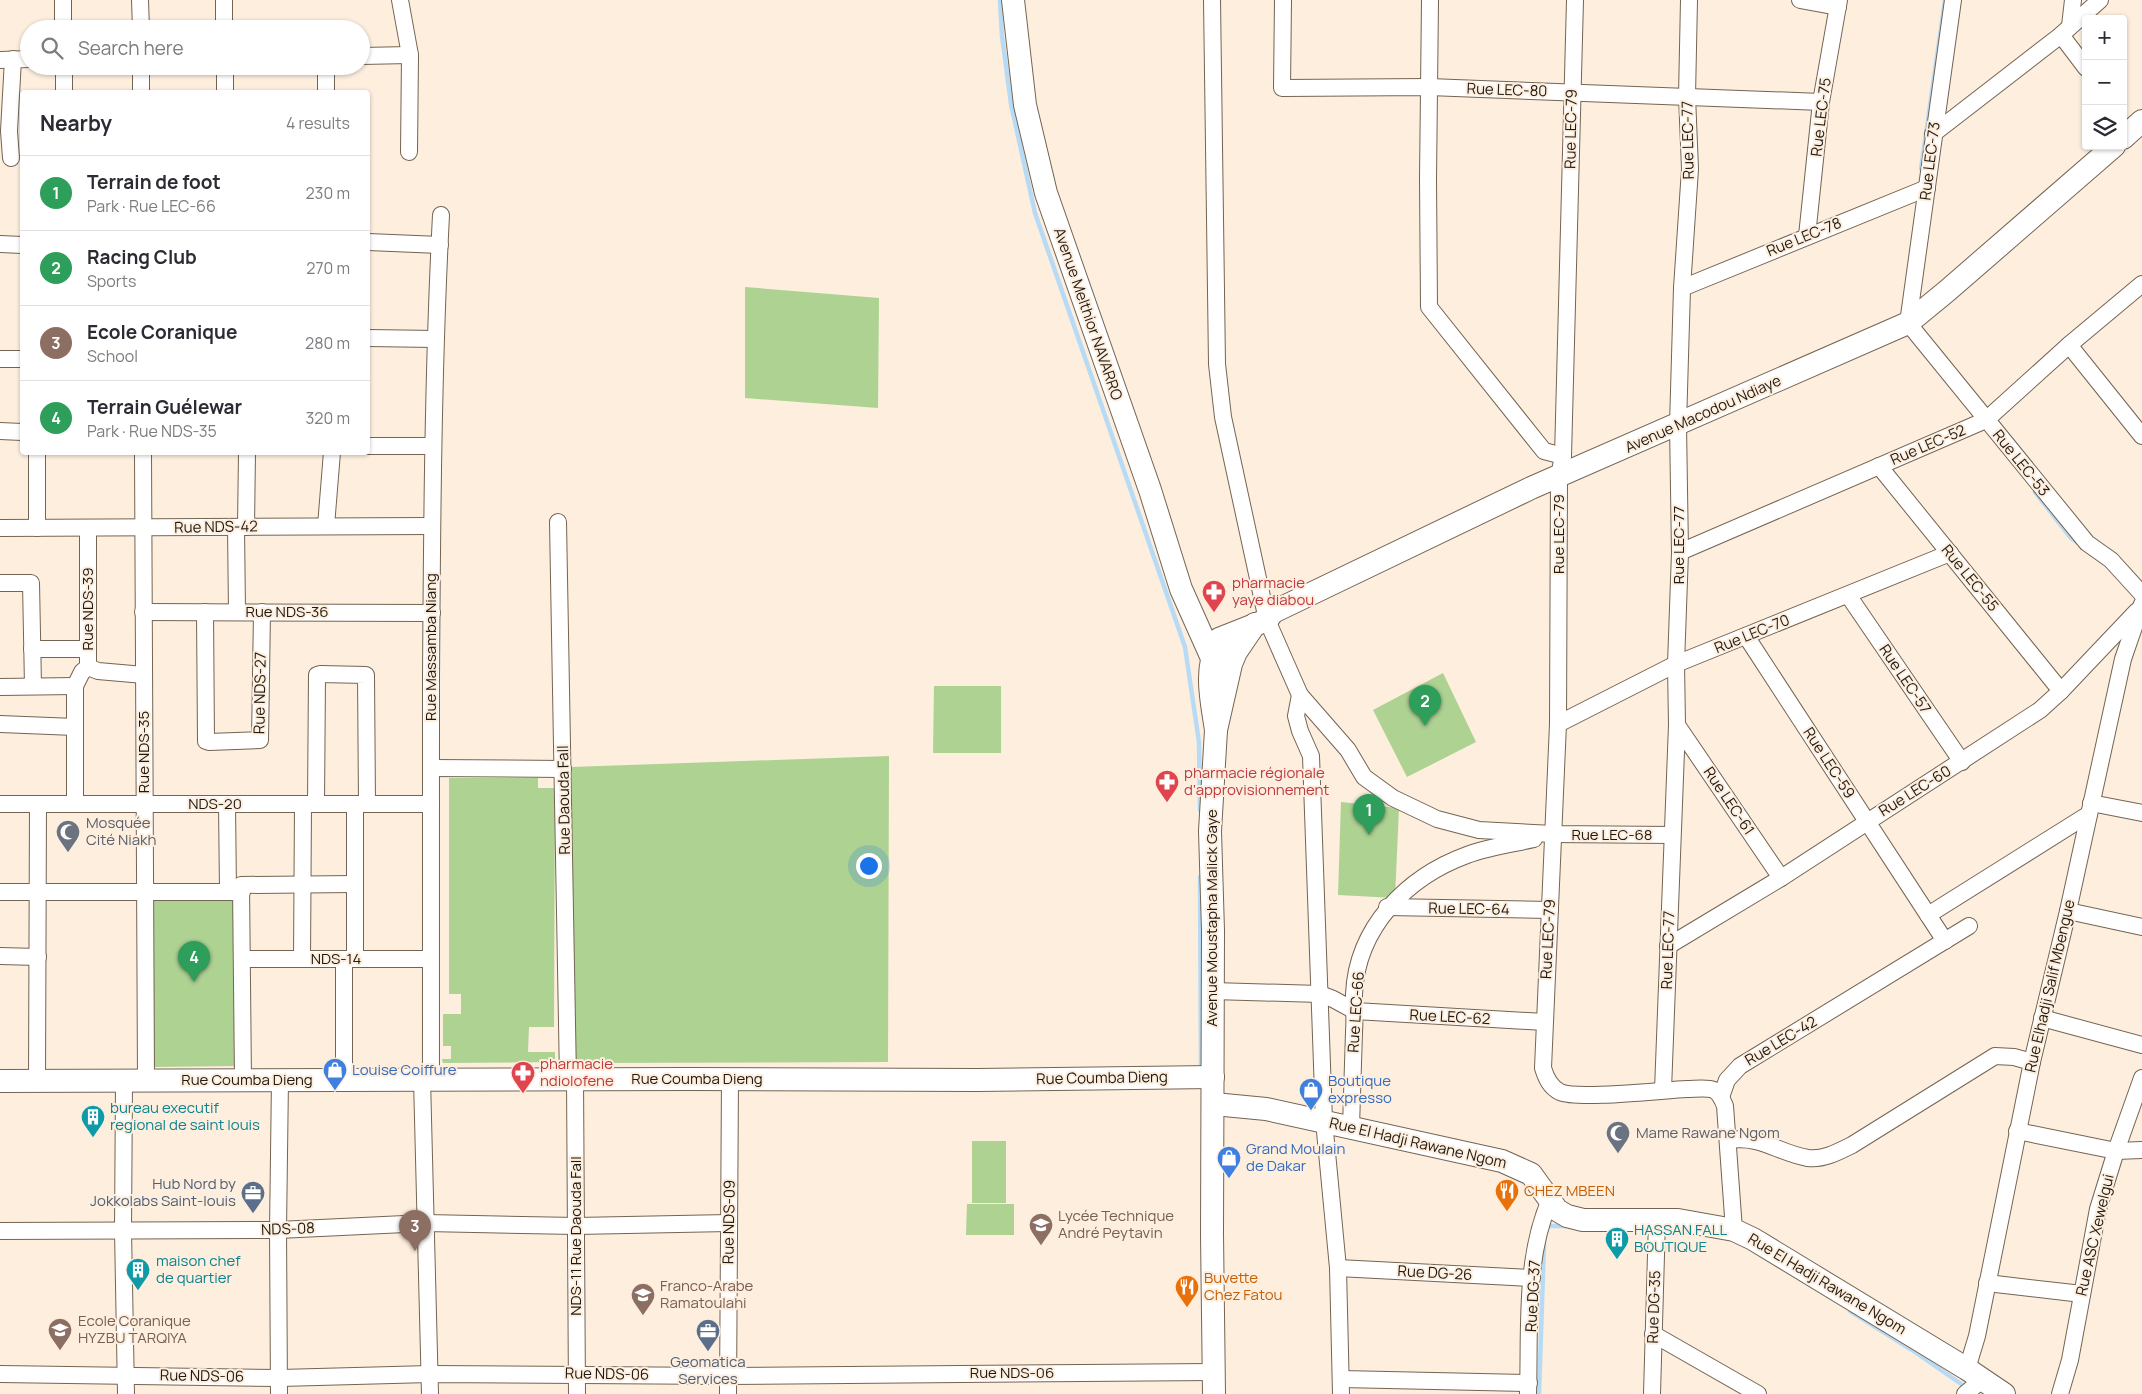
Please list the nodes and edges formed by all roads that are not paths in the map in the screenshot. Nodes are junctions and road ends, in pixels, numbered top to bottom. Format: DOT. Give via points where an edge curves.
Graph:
graph roads {
  1 [pos="62,0"];
  2 [pos="140,0"];
  3 [pos="224,0"];
  4 [pos="400,0"];
  5 [pos="1013,0"];
  6 [pos="1212,0"];
  7 [pos="1283,0"];
  8 [pos="1430,0"];
  9 [pos="1575,0"];
  10 [pos="1689,0"];
  11 [pos="1800,0"];
  12 [pos="1953,0"];
  13 [pos="2073,0"];
  14 [pos="2100,0"];
  15 [pos="1838,3"];
  16 [pos="63,20"];
  17 [pos="141,20"];
  18 [pos="224,20"];
  19 [pos="2066,31"];
  20 [pos="410,55"];
  21 [pos="370,56"];
  22 [pos="14,59"];
  23 [pos="2082,61"];
  24 [pos="64,75"];
  25 [pos="141,75"];
  26 [pos="225,75"];
  27 [pos="326,75"];
  28 [pos="1429,87"];
  29 [pos="64,90"];
  30 [pos="141,90"];
  31 [pos="225,90"];
  32 [pos="326,90"];
  33 [pos="1572,92"];
  34 [pos="1687,96"];
  35 [pos="1821,102"];
  36 [pos="1933,134"];
  37 [pos="2109,150"];
  38 [pos="409,152"];
  39 [pos="11,158"];
  40 [pos="1928,188"];
  41 [pos="441,215"];
  42 [pos="1807,236"];
  43 [pos="370,242"];
  44 [pos="0,244"];
  45 [pos="20,245"];
  46 [pos="440,245"];
  47 [pos="2142,284"];
  48 [pos="1682,288"];
  49 [pos="1908,323"];
  50 [pos="370,338"];
  51 [pos="434,339"];
  52 [pos="2068,345"];
  53 [pos="0,358"];
  54 [pos="20,358"];
  55 [pos="1986,420"];
  56 [pos="1678,425"];
  57 [pos="0,432"];
  58 [pos="20,432"];
  59 [pos="2142,436"];
  60 [pos="370,446"];
  61 [pos="432,446"];
  62 [pos="37,455"];
  63 [pos="143,455"];
  64 [pos="247,455"];
  65 [pos="332,455"];
  66 [pos="1561,466"];
  67 [pos="1879,466"];
  68 [pos="558,522"];
  69 [pos="326,526"];
  70 [pos="432,526"];
  71 [pos="241,527"];
  72 [pos="0,528"];
  73 [pos="37,528"];
  74 [pos="88,528"];
  75 [pos="143,528"];
  76 [pos="1680,552"];
  77 [pos="1950,553"];
  78 [pos="0,583"];
  79 [pos="1848,595"];
  80 [pos="2142,602"];
  81 [pos="143,612"];
  82 [pos="205,612"];
  83 [pos="237,612"];
  84 [pos="262,612"];
  85 [pos="432,613"];
  86 [pos="1261,622"];
  87 [pos="1746,636"];
  88 [pos="32,649"];
  89 [pos="88,649"];
  90 [pos="1224,653"];
  91 [pos="1676,664"];
  92 [pos="88,667"];
  93 [pos="144,676"];
  94 [pos="34,686"];
  95 [pos="75,686"];
  96 [pos="0,687"];
  97 [pos="2061,691"];
  98 [pos="1300,695"];
  99 [pos="0,724"];
  100 [pos="1558,724"];
  101 [pos="1677,725"];
  102 [pos="75,726"];
  103 [pos="1962,762"];
  104 [pos="431,768"];
  105 [pos="563,769"];
  106 [pos="0,804"];
  107 [pos="38,804"];
  108 [pos="75,804"];
  109 [pos="144,804"];
  110 [pos="227,804"];
  111 [pos="310,804"];
  112 [pos="361,804"];
  113 [pos="431,804"];
  114 [pos="2090,808"];
  115 [pos="2142,813"];
  116 [pos="1867,821"];
  117 [pos="1553,834"];
  118 [pos="1672,835"];
  119 [pos="1781,878"];
  120 [pos="302,884"];
  121 [pos="355,884"];
  122 [pos="0,892"];
  123 [pos="38,892"];
  124 [pos="145,892"];
  125 [pos="235,892"];
  126 [pos="1388,907"];
  127 [pos="1550,910"];
  128 [pos="2068,911"];
  129 [pos="1928,915"];
  130 [pos="1969,926"];
  131 [pos="2142,928"];
  132 [pos="1945,941"];
  133 [pos="1668,946"];
  134 [pos="0,956"];
  135 [pos="38,957"];
  136 [pos="242,959"];
  137 [pos="302,959"];
  138 [pos="349,959"];
  139 [pos="430,959"];
  140 [pos="1213,991"];
  141 [pos="1320,994"];
  142 [pos="1355,1011"];
  143 [pos="2042,1018"];
  144 [pos="1544,1022"];
  145 [pos="2142,1045"];
  146 [pos="2032,1062"];
  147 [pos="1213,1077"];
  148 [pos="2142,1078"];
  149 [pos="427,1079"];
  150 [pos="572,1079"];
  151 [pos="730,1079"];
  152 [pos="243,1080"];
  153 [pos="280,1080"];
  154 [pos="344,1080"];
  155 [pos="0,1081"];
  156 [pos="37,1081"];
  157 [pos="135,1081"];
  158 [pos="1663,1090"];
  159 [pos="1721,1097"];
  160 [pos="1214,1104"];
  161 [pos="1324,1121"];
  162 [pos="1351,1128"];
  163 [pos="2017,1131"];
  164 [pos="1728,1140"];
  165 [pos="2142,1150"];
  166 [pos="2116,1151"];
  167 [pos="1550,1200"];
  168 [pos="1657,1220"];
  169 [pos="426,1223"];
  170 [pos="729,1223"];
  171 [pos="576,1226"];
  172 [pos="124,1230"];
  173 [pos="278,1230"];
  174 [pos="1734,1230"];
  175 [pos="0,1231"];
  176 [pos="1338,1268"];
  177 [pos="1532,1278"];
  178 [pos="1987,1283"];
  179 [pos="2082,1294"];
  180 [pos="1654,1334"];
  181 [pos="1213,1372"];
  182 [pos="0,1374"];
  183 [pos="126,1374"];
  184 [pos="430,1374"];
  185 [pos="577,1374"];
  186 [pos="728,1376"];
  187 [pos="1972,1381"];
  188 [pos="279,1386"];
  189 [pos="1341,1387"];
  190 [pos="1528,1388"];
  191 [pos="126,1394"];
  192 [pos="430,1394"];
  193 [pos="577,1394"];
  194 [pos="728,1394"];
  195 [pos="1214,1394"];
  196 [pos="1652,1394"];
  197 [pos="1758,1394"];
  198 [pos="2004,1394"];
  199 [pos="2060,1394"];
  1 -- 16 [label="street"];
  2 -- 17 [label="street"];
  3 -- 18 [label="street"];
  4 -- 20 [label="street"];
  5 -- 90 [label="street, Avenue Melthior NAVARRO" via="1025,105 1046,192 1150,490 1181,589 1194,620"];
  6 -- 86 [label="street" via="1217,364"];
  7 -- 28 [label="street, Rue LEC-80" via="1282,88"];
  8 -- 28 [label="street"];
  9 -- 33 [label="street, Rue LEC-79"];
  10 -- 34 [label="street, Rue LEC-77"];
  11 -- 15 [label="street"];
  12 -- 36 [label="street, Rue LEC-73"];
  13 -- 19 [label="street"];
  14 -- 19 [label="street"];
  15 -- 35 [label="street, Rue LEC-75"];
  19 -- 23 [label="street"];
  19 -- 36 [label="street"];
  20 -- 21 [label="street"];
  20 -- 38 [label="street"];
  22 -- 39 [label="street" via="9,131"];
  24 -- 29 [label="street"];
  25 -- 30 [label="street"];
  26 -- 31 [label="street"];
  27 -- 32 [label="street"];
  28 -- 33 [label="street, Rue LEC-80"];
  28 -- 66 [label="street" via="1429,307 1544,450"];
  33 -- 34 [label="street, Rue LEC-80"];
  33 -- 66 [label="street, Rue LEC-79"];
  34 -- 35 [label="street, Rue LEC-80"];
  34 -- 48 [label="street, Rue LEC-77" via="1690,169"];
  35 -- 42 [label="street, Rue LEC-75"];
  36 -- 40 [label="street, Rue LEC-73"];
  37 -- 49 [label="street, Avenue Macodou Ndiaye"];
  40 -- 42 [label="street, Rue LEC-78"];
  40 -- 49 [label="street, Rue LEC-73"];
  41 -- 46 [label="street, Rue Massamba Niang"];
  42 -- 48 [label="street, Rue LEC-78"];
  43 -- 46 [label="street"];
  44 -- 45 [label="street"];
  46 -- 51 [label="street, Rue Massamba Niang"];
  47 -- 52 [label="street, Rue LEC-52"];
  48 -- 56 [label="street, Rue LEC-77"];
  49 -- 55 [label="street, Rue LEC-53"];
  49 -- 56 [label="street, Avenue Macodou Ndiaye"];
  50 -- 51 [label="street"];
  51 -- 61 [label="street, Rue Massamba Niang"];
  52 -- 55 [label="street, Rue LEC-52"];
  52 -- 59 [label="street"];
  53 -- 54 [label="street"];
  55 -- 67 [label="street, Rue LEC-52"];
  55 -- 80 [label="street, Rue LEC-53" via="2087,543 2111,560"];
  56 -- 66 [label="street, Avenue Macodou Ndiaye"];
  56 -- 76 [label="street, Rue LEC-77"];
  57 -- 58 [label="street"];
  60 -- 61 [label="street"];
  61 -- 70 [label="street, Rue Massamba Niang"];
  62 -- 73 [label="street"];
  63 -- 75 [label="street, Rue NDS-35"];
  64 -- 71 [label="street"];
  65 -- 69 [label="street"];
  66 -- 86 [label="street, Avenue Macodou Ndiaye" via="1273,612"];
  66 -- 100 [label="street, Rue LEC-79"];
  67 -- 76 [label="street, Rue LEC-52"];
  67 -- 77 [label="street, Rue LEC-55"];
  68 -- 105 [label="street, Rue Daouda Fall"];
  69 -- 70 [label="street, Rue NDS-42"];
  69 -- 71 [label="street, Rue NDS-42"];
  70 -- 85 [label="street, Rue Massamba Niang"];
  71 -- 75 [label="street, Rue NDS-42"];
  71 -- 83 [label="street"];
  72 -- 73 [label="street, Rue NDS-42"];
  73 -- 74 [label="street, Rue NDS-42"];
  74 -- 75 [label="street, Rue NDS-42"];
  74 -- 89 [label="street, Rue NDS-39"];
  75 -- 81 [label="street, Rue NDS-35"];
  76 -- 91 [label="street, Rue LEC-77"];
  77 -- 79 [label="street, Rue LEC-70"];
  77 -- 97 [label="street, Rue LEC-55"];
  78 -- 88 [label="street" via="31,583"];
  79 -- 87 [label="street, Rue LEC-70"];
  79 -- 103 [label="street, Rue LEC-57"];
  80 -- 97 [label="street, Rue LEC-60"];
  80 -- 114 [label="street, Rue Elhadji Salif Mbengue" via="2123,659"];
  81 -- 82 [label="street, Rue NDS-36"];
  81 -- 93 [label="street, Rue NDS-35"];
  82 -- 83 [label="street, Rue NDS-36"];
  82 -- 84 [label="street, Rue NDS-27" via="206,741 209,742 260,740"];
  83 -- 84 [label="street, Rue NDS-36"];
  84 -- 85 [label="street, Rue NDS-36"];
  85 -- 104 [label="street, Rue Massamba Niang"];
  86 -- 90 [label="street, Avenue Macodou Ndiaye"];
  86 -- 98 [label="street"];
  87 -- 91 [label="street, Rue LEC-70"];
  87 -- 116 [label="street, Rue LEC-59"];
  88 -- 89 [label="street"];
  88 -- 94 [label="street"];
  89 -- 92 [label="street, Rue NDS-39"];
  90 -- 140 [label="street, Avenue Moustapha Malick Gaye" via="1210,831"];
  91 -- 100 [label="street, Rue LEC-70"];
  91 -- 101 [label="street, Rue LEC-77"];
  92 -- 93 [label="street"];
  92 -- 95 [label="street, Rue NDS-39"];
  93 -- 109 [label="street, Rue NDS-35"];
  94 -- 95 [label="street"];
  94 -- 96 [label="street"];
  95 -- 102 [label="street"];
  97 -- 103 [label="street, Rue LEC-60" via="2040,710"];
  98 -- 117 [label="street" via="1348,750 1364,777 1393,798 1460,826"];
  98 -- 141 [label="street" via="1296,716 1311,756"];
  99 -- 102 [label="street"];
  100 -- 117 [label="street, Rue LEC-79"];
  101 -- 118 [label="street, Rue LEC-77"];
  101 -- 119 [label="street, Rue LEC-61"];
  102 -- 108 [label="street"];
  103 -- 116 [label="street, Rue LEC-60"];
  104 -- 105 [label="street"];
  104 -- 113 [label="street, Rue Massamba Niang"];
  105 -- 150 [label="street, Rue Daouda Fall"];
  106 -- 107 [label="street, NDS-20"];
  107 -- 108 [label="street, NDS-20"];
  107 -- 123 [label="street"];
  108 -- 109 [label="street, NDS-20"];
  109 -- 110 [label="street, NDS-20"];
  109 -- 124 [label="street, Rue NDS-35"];
  110 -- 111 [label="street, NDS-20"];
  110 -- 125 [label="street"];
  111 -- 112 [label="street, NDS-20"];
  111 -- 112 [label="street" via="320,674 366,676"];
  111 -- 120 [label="street"];
  112 -- 113 [label="street, NDS-20"];
  112 -- 121 [label="street"];
  113 -- 139 [label="street, Rue Massamba Niang"];
  114 -- 115 [label="street"];
  114 -- 128 [label="street, Rue Elhadji Salif Mbengue"];
  114 -- 129 [label="street"];
  116 -- 119 [label="street, Rue LEC-60"];
  116 -- 129 [label="street, Rue LEC-59"];
  117 -- 118 [label="street, Rue LEC-68"];
  117 -- 126 [label="street, Rue LEC-66" via="1468,854 1418,880"];
  117 -- 127 [label="street, Rue LEC-79"];
  118 -- 133 [label="street, Rue LEC-77"];
  119 -- 133 [label="street, Rue LEC-60"];
  120 -- 121 [label="street"];
  120 -- 125 [label="street" via="242,885"];
  120 -- 137 [label="street"];
  121 -- 138 [label="street"];
  122 -- 123 [label="street"];
  123 -- 124 [label="street"];
  123 -- 135 [label="street"];
  124 -- 125 [label="street"];
  124 -- 157 [label="street, Rue NDS-35"];
  125 -- 136 [label="street"];
  126 -- 127 [label="street, Rue LEC-64"];
  126 -- 142 [label="street, Rue LEC-66" via="1361,957 1354,993"];
  127 -- 144 [label="street, Rue LEC-79"];
  128 -- 131 [label="street"];
  128 -- 143 [label="street, Rue Elhadji Salif Mbengue"];
  129 -- 132 [label="street, Rue LEC-59"];
  130 -- 132 [label="street, Rue LEC-42"];
  132 -- 159 [label="street, Rue LEC-42" via="1740,1066 1728,1080"];
  133 -- 158 [label="street, Rue LEC-77"];
  134 -- 135 [label="street"];
  135 -- 156 [label="street"];
  136 -- 137 [label="street, NDS-14"];
  136 -- 152 [label="street"];
  137 -- 138 [label="street, NDS-14"];
  138 -- 139 [label="street, NDS-14"];
  138 -- 154 [label="street"];
  139 -- 149 [label="street, Rue Massamba Niang"];
  140 -- 141 [label="street"];
  140 -- 147 [label="street, Avenue Moustapha Malick Gaye"];
  141 -- 142 [label="street"];
  141 -- 161 [label="street"];
  142 -- 144 [label="street, Rue LEC-62"];
  142 -- 162 [label="street, Rue LEC-66"];
  143 -- 145 [label="street"];
  143 -- 146 [label="street, Rue Elhadji Salif Mbengue"];
  144 -- 158 [label="street, Rue LEC-79" via="1543,1068 1553,1088 1578,1095"];
  146 -- 163 [label="street, Rue Elhadji Salif Mbengue"];
  146 -- 164 [label="street" via="1995,1056 1830,1156 1809,1158 1751,1139"];
  147 -- 151 [label="street, Rue Coumba Dieng"];
  147 -- 160 [label="street, Avenue Moustapha Malick Gaye"];
  148 -- 166 [label="street, Rue ASC Xewelgui"];
  149 -- 150 [label="street, Rue Coumba Dieng"];
  149 -- 154 [label="street, Rue Coumba Dieng"];
  149 -- 169 [label="street, Rue Massamba Niang"];
  150 -- 151 [label="street, Rue Coumba Dieng"];
  150 -- 171 [label="street, NDS-11 Rue Daouda Fall"];
  151 -- 170 [label="street, Rue NDS-09"];
  152 -- 153 [label="street, Rue Coumba Dieng"];
  152 -- 157 [label="street, Rue Coumba Dieng"];
  153 -- 154 [label="street, Rue Coumba Dieng"];
  153 -- 173 [label="street"];
  155 -- 156 [label="street, Rue Coumba Dieng"];
  156 -- 157 [label="street, Rue Coumba Dieng"];
  157 -- 172 [label="street, Rue NDS-35"];
  158 -- 159 [label="street" via="1704,1088 1715,1090"];
  159 -- 164 [label="street" via="1725,1106"];
  160 -- 161 [label="street, Rue El Hadji Rawane Ngom" via="1258,1108"];
  160 -- 181 [label="street, Avenue Moustapha Malick Gaye"];
  161 -- 162 [label="street, Rue El Hadji Rawane Ngom"];
  161 -- 176 [label="street"];
  162 -- 167 [label="street, Rue El Hadji Rawane Ngom" via="1502,1161 1531,1174"];
  163 -- 166 [label="street"];
  163 -- 178 [label="street, Rue Elhadji Salif Mbengue"];
  164 -- 174 [label="street"];
  165 -- 166 [label="street"];
  166 -- 179 [label="street, Rue ASC Xewelgui" via="2098,1210"];
  167 -- 168 [label="street, Rue El Hadji Rawane Ngom" via="1557,1210 1583,1220"];
  167 -- 177 [label="street, Rue DG-37" via="1540,1222"];
  168 -- 174 [label="street, Rue El Hadji Rawane Ngom" via="1687,1221"];
  168 -- 180 [label="street, Rue DG-35"];
  169 -- 171 [label="street, NDS-08"];
  169 -- 173 [label="street, NDS-08"];
  169 -- 184 [label="street, Rue Massamba Niang"];
  170 -- 171 [label="street, NDS-08"];
  170 -- 186 [label="street, Rue NDS-09"];
  171 -- 185 [label="street, NDS-11 Rue Daouda Fall"];
  172 -- 173 [label="street, NDS-08"];
  172 -- 175 [label="street, NDS-08"];
  172 -- 183 [label="street, Rue NDS-35"];
  173 -- 188 [label="street"];
  174 -- 187 [label="street, Rue El Hadji Rawane Ngom" via="1753,1239"];
  176 -- 177 [label="street, Rue DG-26"];
  176 -- 189 [label="street"];
  177 -- 190 [label="street, Rue DG-37"];
  178 -- 179 [label="street"];
  178 -- 187 [label="street, Rue Elhadji Salif Mbengue"];
  179 -- 199 [label="street, Rue ASC Xewelgui"];
  180 -- 196 [label="street, Rue DG-35"];
  180 -- 197 [label="street"];
  181 -- 186 [label="street, Rue NDS-06"];
  181 -- 195 [label="street, Avenue Moustapha Malick Gaye"];
  182 -- 183 [label="street, Rue NDS-06"];
  183 -- 188 [label="street, Rue NDS-06"];
  183 -- 191 [label="street, Rue NDS-35"];
  184 -- 185 [label="street, Rue NDS-06"];
  184 -- 188 [label="street, Rue NDS-06"];
  184 -- 192 [label="street, Rue Massamba Niang"];
  185 -- 186 [label="street, Rue NDS-06"];
  185 -- 193 [label="street, NDS-11 Rue Daouda Fall"];
  186 -- 194 [label="street, Rue NDS-09"];
  187 -- 198 [label="street, Rue El Hadji Rawane Ngom"];
  189 -- 190 [label="street"];
}
